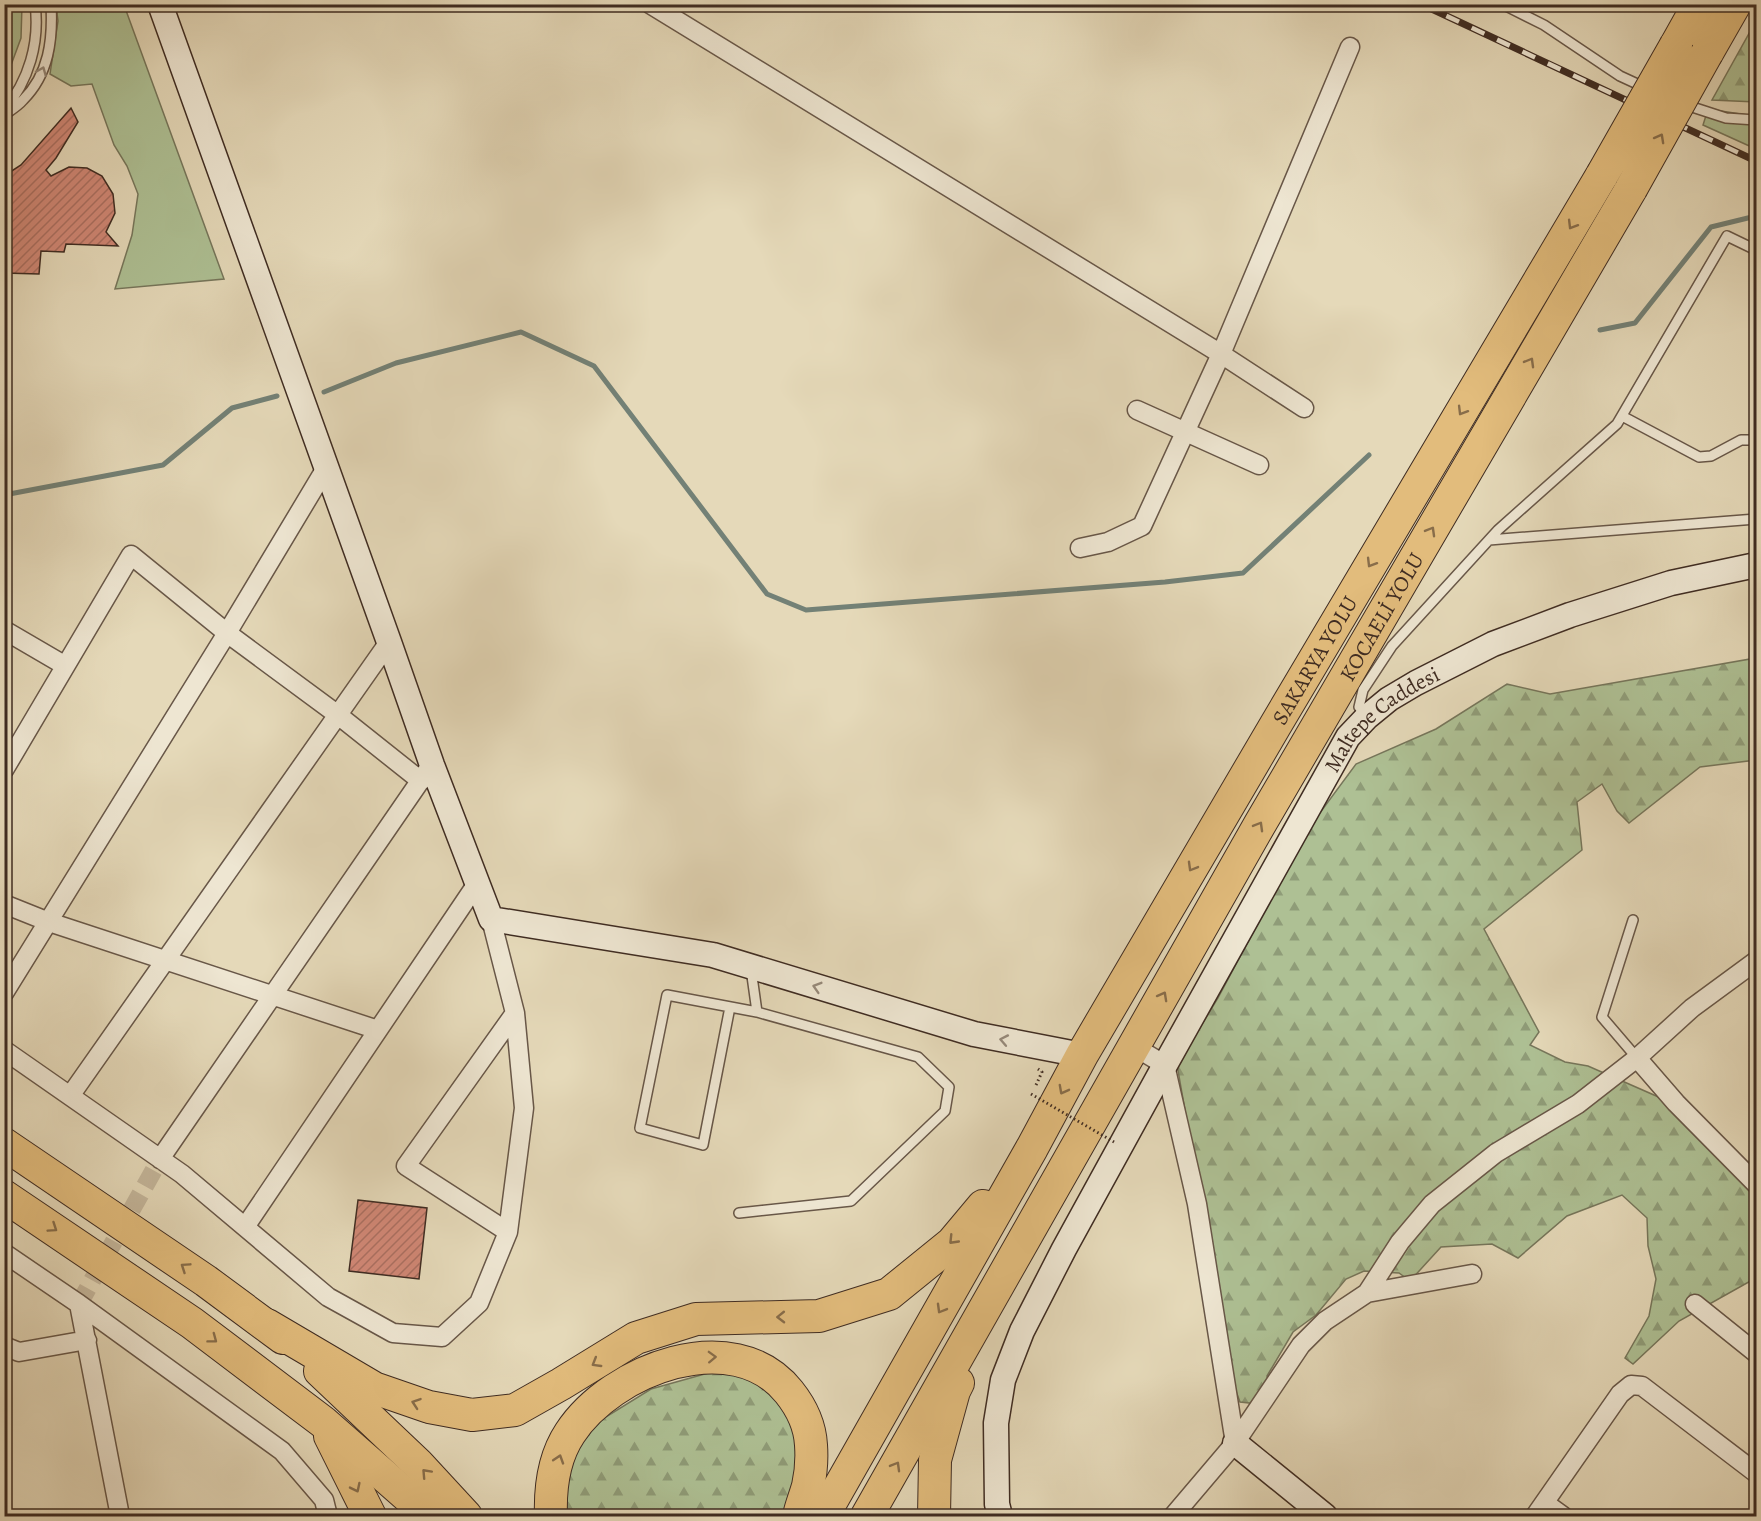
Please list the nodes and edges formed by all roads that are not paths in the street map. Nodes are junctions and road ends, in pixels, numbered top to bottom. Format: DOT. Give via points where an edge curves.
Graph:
graph roads {
  1 [pos="35,4"];
  2 [pos="51,4"];
  3 [pos="160,4"];
  4 [pos="650,4"];
  5 [pos="1502,4"];
  6 [pos="1699,4"];
  7 [pos="1734,4"];
  8 [pos="1350,47"];
  9 [pos="1661,94"];
  10 [pos="1671,99"];
  11 [pos="4,110"];
  12 [pos="4,115"];
  13 [pos="1756,120"];
  14 [pos="1756,250"];
  15 [pos="1221,354"];
  16 [pos="1304,408"];
  17 [pos="1137,410"];
  18 [pos="1622,416"];
  19 [pos="1185,432"];
  20 [pos="1756,440"];
  21 [pos="1259,465"];
  22 [pos="326,468"];
  23 [pos="1756,519"];
  24 [pos="1489,540"];
  25 [pos="1080,548"];
  26 [pos="1756,565"];
  27 [pos="4,630"];
  28 [pos="226,633"];
  29 [pos="389,642"];
  30 [pos="64,665"];
  31 [pos="338,715"];
  32 [pos="1367,717"];
  33 [pos="5,769"];
  34 [pos="426,773"];
  35 [pos="476,885"];
  36 [pos="4,904"];
  37 [pos="491,919"];
  38 [pos="1633,920"];
  39 [pos="48,922"];
  40 [pos="166,960"];
  41 [pos="1756,962"];
  42 [pos="751,967"];
  43 [pos="4,993"];
  44 [pos="273,995"];
  45 [pos="730,1007"];
  46 [pos="757,1012"];
  47 [pos="515,1013"];
  48 [pos="378,1030"];
  49 [pos="1134,1047"];
  50 [pos="4,1050"];
  51 [pos="1082,1055"];
  52 [pos="1637,1058"];
  53 [pos="1165,1065"];
  54 [pos="70,1096"];
  55 [pos="4,1144"];
  56 [pos="1032,1148"];
  57 [pos="160,1159"];
  58 [pos="1756,1184"];
  59 [pos="4,1196"];
  60 [pos="739,1213"];
  61 [pos="245,1227"];
  62 [pos="508,1232"];
  63 [pos="4,1253"];
  64 [pos="1472,1274"];
  65 [pos="1367,1293"];
  66 [pos="79,1304"];
  67 [pos="1695,1304"];
  68 [pos="267,1325"];
  69 [pos="87,1340"];
  70 [pos="4,1346"];
  71 [pos="1756,1353"];
  72 [pos="323,1422"];
  73 [pos="1235,1443"];
  74 [pos="1756,1473"];
  75 [pos="1540,1510"];
  76 [pos="120,1516"];
  77 [pos="328,1516"];
  78 [pos="370,1516"];
  79 [pos="427,1516"];
  80 [pos="466,1516"];
  81 [pos="551,1516"];
  82 [pos="799,1516"];
  83 [pos="823,1516"];
  84 [pos="867,1516"];
  85 [pos="934,1516"];
  86 [pos="1000,1516"];
  87 [pos="1173,1516"];
  88 [pos="1325,1516"];
  89 [pos="1563,1516"];
  1 -- 11 [label="lane" via="36,37 31,62"];
  12 -- 2 [label="lane, one-way" via="22,102 48,57"];
  3 -- 22 [label="street"];
  4 -- 15 [label="street"];
  5 -- 9 [label="lane" via="1544,25 1620,76"];
  6 -- 51 [label="highway, SAKARYA YOLU, one-way, bridge"];
  49 -- 7 [label="highway, KOCAELİ YOLU, one-way, bridge"];
  8 -- 15 [label="street"];
  10 -- 13 [label="lane" via="1726,118"];
  14 -- 18 [label="lane" via="1727,236"];
  15 -- 16 [label="street"];
  15 -- 19 [label="street"];
  17 -- 19 [label="street"];
  18 -- 20 [label="lane" via="1699,457 1711,456 1741,440"];
  18 -- 24 [label="lane"];
  19 -- 21 [label="street"];
  19 -- 25 [label="street" via="1142,526 1108,542"];
  22 -- 28 [label="street"];
  22 -- 29 [label="street"];
  23 -- 24 [label="lane"];
  24 -- 32 [label="lane" via="1392,646 1363,690 1359,707"];
  26 -- 32 [label="street, Maltepe Caddesi" via="1671,583 1493,644 1416,683"];
  27 -- 30 [label="street"];
  28 -- 30 [label="street" via="131,555"];
  28 -- 31 [label="street"];
  28 -- 39 [label="street"];
  29 -- 31 [label="street"];
  29 -- 34 [label="street"];
  30 -- 33 [label="street"];
  31 -- 34 [label="street"];
  31 -- 40 [label="street"];
  32 -- 53 [label="street, Maltepe Caddesi" via="1348,737"];
  34 -- 35 [label="street"];
  34 -- 44 [label="street"];
  35 -- 37 [label="street"];
  35 -- 48 [label="street"];
  36 -- 39 [label="street"];
  37 -- 42 [label="street" via="713,955"];
  37 -- 47 [label="street"];
  38 -- 52 [label="lane" via="1602,1017"];
  39 -- 40 [label="street"];
  39 -- 43 [label="street"];
  40 -- 44 [label="street"];
  40 -- 54 [label="street"];
  41 -- 52 [label="street" via="1692,1008"];
  42 -- 46 [label="lane"];
  51 -- 42 [label="street, one-way" via="974,1034"];
  44 -- 48 [label="street"];
  44 -- 57 [label="street"];
  45 -- 45 [label="lane" via="667,995 640,1128 703,1145"];
  45 -- 46 [label="lane"];
  46 -- 60 [label="lane" via="918,1058 949,1087 945,1111 851,1201"];
  47 -- 62 [label="street" via="524,1108"];
  47 -- 62 [label="street" via="406,1166"];
  48 -- 61 [label="street"];
  49 -- 53 [label="street"];
  84 -- 49 [label="highway, one-way"];
  49 -- 85 [label="highway" via="954,1391 935,1461"];
  50 -- 54 [label="street"];
  51 -- 56 [label="highway, SAKARYA YOLU, one-way"];
  52 -- 58 [label="street"];
  52 -- 65 [label="street" via="1578,1104 1496,1153 1432,1204 1400,1242"];
  53 -- 73 [label="street" via="1197,1203"];
  53 -- 86 [label="street, Maltepe Caddesi" via="1064,1249 1022,1331 1003,1380 996,1423"];
  54 -- 57 [label="street"];
  68 -- 55 [label="highway, one-way"];
  56 -- 68 [label="highway, one-way" via="952,1243 889,1294 819,1316 696,1319 636,1338 515,1410 472,1415 429,1407 374,1388"];
  56 -- 83 [label="highway, one-way"];
  57 -- 61 [label="street"];
  59 -- 72 [label="highway, one-way" via="192,1323"];
  61 -- 62 [label="street" via="328,1297 346,1307 393,1333 442,1336 479,1304"];
  63 -- 66 [label="street"];
  64 -- 65 [label="street"];
  65 -- 73 [label="street" via="1325,1321 1301,1345"];
  66 -- 69 [label="street"];
  66 -- 77 [label="street" via="282,1451 324,1500"];
  67 -- 71 [label="street"];
  80 -- 68 [label="highway, one-way" via="418,1464"];
  69 -- 70 [label="street" via="19,1352"];
  69 -- 76 [label="street"];
  72 -- 78 [label="highway, one-way"];
  72 -- 79 [label="highway"];
  73 -- 87 [label="street"];
  73 -- 88 [label="street"];
  74 -- 75 [label="street" via="1642,1386 1631,1385 1620,1394"];
  75 -- 89 [label="street"];
  81 -- 82 [label="highway, one-way" via="552,1484 561,1450 569,1434 593,1407 624,1384 661,1367 703,1357 745,1361 783,1385 798,1403 811,1445 810,1477"];
}
